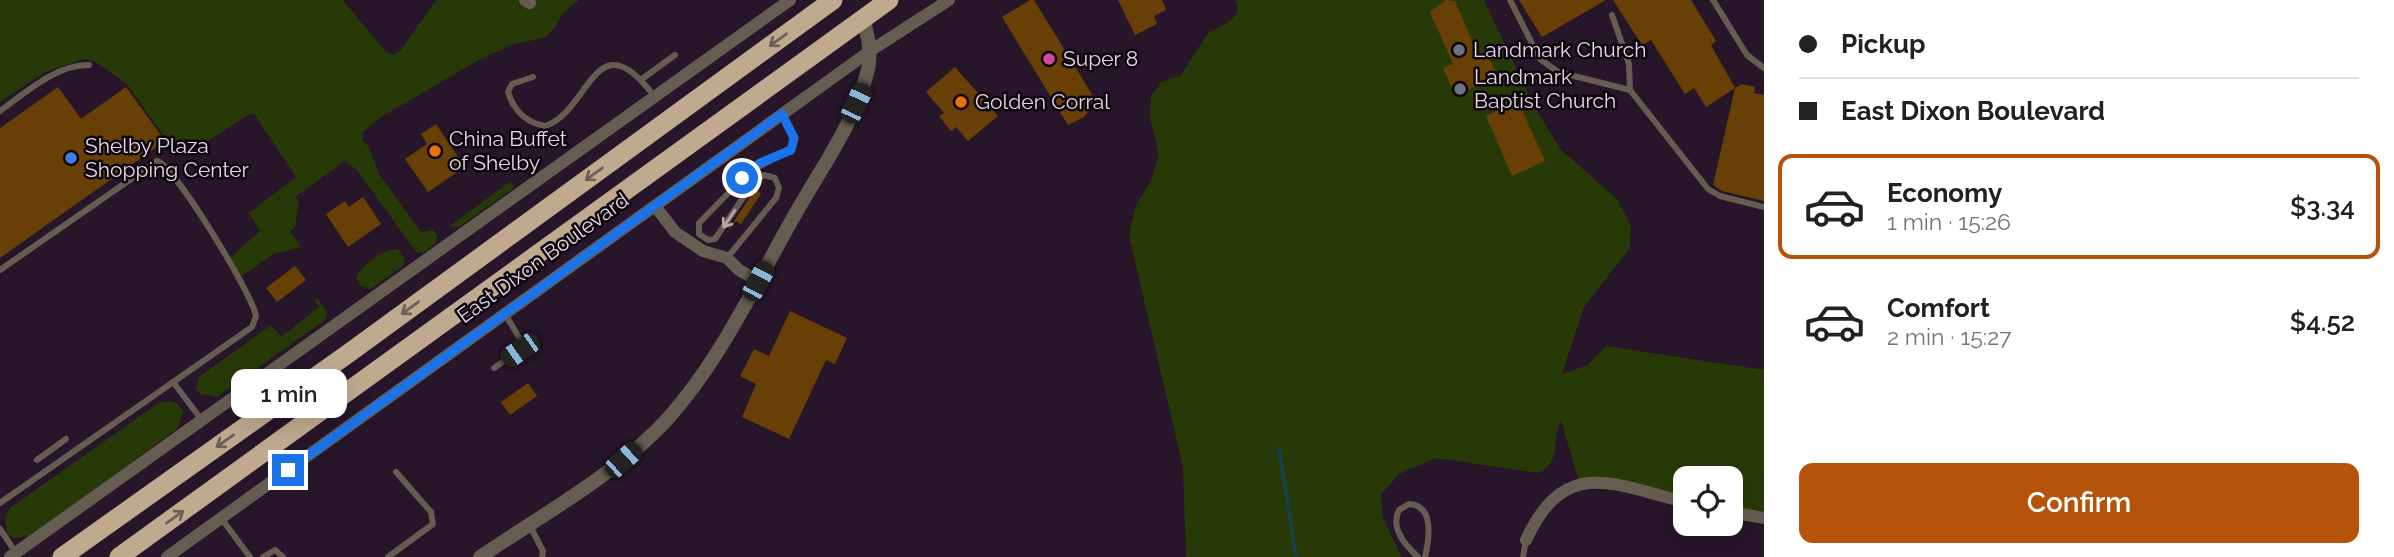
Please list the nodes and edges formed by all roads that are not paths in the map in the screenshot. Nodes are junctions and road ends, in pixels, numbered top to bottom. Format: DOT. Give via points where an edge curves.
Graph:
graph roads {
  1 [pos="790,0"];
  2 [pos="833,0"];
  3 [pos="889,0"];
  4 [pos="949,0"];
  5 [pos="1510,0"];
  6 [pos="1713,0"];
  7 [pos="864,8"];
  8 [pos="1612,15"];
  9 [pos="870,51"];
  10 [pos="675,55"];
  11 [pos="89,65"];
  12 [pos="1764,68"];
  13 [pos="533,77"];
  14 [pos="642,79"];
  15 [pos="1630,90"];
  16 [pos="654,96"];
  17 [pos="0,111"];
  18 [pos="782,114"];
  19 [pos="655,167"];
  20 [pos="655,206"];
  21 [pos="1764,207"];
  22 [pos="727,258"];
  23 [pos="0,270"];
  24 [pos="758,281"];
  25 [pos="505,314"];
  26 [pos="494,368"];
  27 [pos="173,382"];
  28 [pos="201,419"];
  29 [pos="66,439"];
  30 [pos="37,460"];
  31 [pos="396,472"];
  32 [pos="1673,499"];
  33 [pos="0,503"];
  34 [pos="1743,515"];
  35 [pos="221,518"];
  36 [pos="1764,519"];
  37 [pos="529,524"];
  38 [pos="0,529"];
  39 [pos="1526,540"];
  40 [pos="15,556"];
  41 [pos="62,557"];
  42 [pos="120,557"];
  43 [pos="167,557"];
  44 [pos="250,557"];
  45 [pos="263,557"];
  46 [pos="283,557"];
  47 [pos="387,557"];
  48 [pos="480,557"];
  49 [pos="542,557"];
  50 [pos="1419,557"];
  51 [pos="1425,557"];
  52 [pos="1523,557"];
  1 -- 16 [label="street"];
  2 -- 19 [label="highway" via="835,17 828,27 664,149"];
  2 -- 41 [label="highway, East Dixon Boulevard, one-way"];
  3 -- 7 [label="highway, East Dixon Boulevard"];
  4 -- 9 [label="street, East Dixon Boulevard"];
  5 -- 15 [label="lane" via="1540,59 1551,68"];
  6 -- 12 [label="lane" via="1747,55"];
  7 -- 9 [label="street"];
  7 -- 19 [label="highway, East Dixon Boulevard"];
  8 -- 15 [label="lane" via="1629,64"];
  9 -- 18 [label="street, East Dixon Boulevard"];
  9 -- 24 [label="street" via="864,86 848,120"];
  10 -- 14 [label="lane"];
  11 -- 17 [label="lane" via="38,84"];
  13 -- 14 [label="lane" via="512,84 508,92 519,113 545,125 565,114 604,67 619,66"];
  14 -- 16 [label="lane"];
  15 -- 21 [label="lane" via="1708,189"];
  16 -- 28 [label="street"];
  18 -- 20 [label="street, East Dixon Boulevard"];
  22 -- 18 [label="lane, one-way" via="776,198 775,178 764,174 757,179 715,239 699,234 699,223 750,171 791,150 794,138"];
  42 -- 19 [label="highway, East Dixon Boulevard, one-way"];
  20 -- 22 [label="street" via="675,233 703,251"];
  20 -- 25 [label="street, East Dixon Boulevard"];
  22 -- 24 [label="street"];
  23 -- 27 [label="lane" via="152,162 163,162 220,246 256,316 252,327"];
  24 -- 37 [label="street" via="710,360 656,430 623,460"];
  25 -- 26 [label="lane" via="523,344"];
  25 -- 35 [label="street, East Dixon Boulevard"];
  27 -- 28 [label="lane"];
  27 -- 33 [label="lane"];
  28 -- 40 [label="street"];
  29 -- 30 [label="lane"];
  31 -- 47 [label="lane" via="431,512 433,524"];
  32 -- 39 [label="street" via="1601,481 1579,482 1539,512"];
  34 -- 36 [label="street"];
  35 -- 43 [label="street, East Dixon Boulevard"];
  35 -- 44 [label="lane"];
  37 -- 48 [label="street"];
  37 -- 49 [label="lane"];
  38 -- 40 [label="lane"];
  39 -- 52 [label="lane"];
  45 -- 46 [label="lane" via="275,550"];
  50 -- 51 [label="lane" via="1401,538 1396,525 1399,510 1409,504 1421,508 1427,517"];
}
